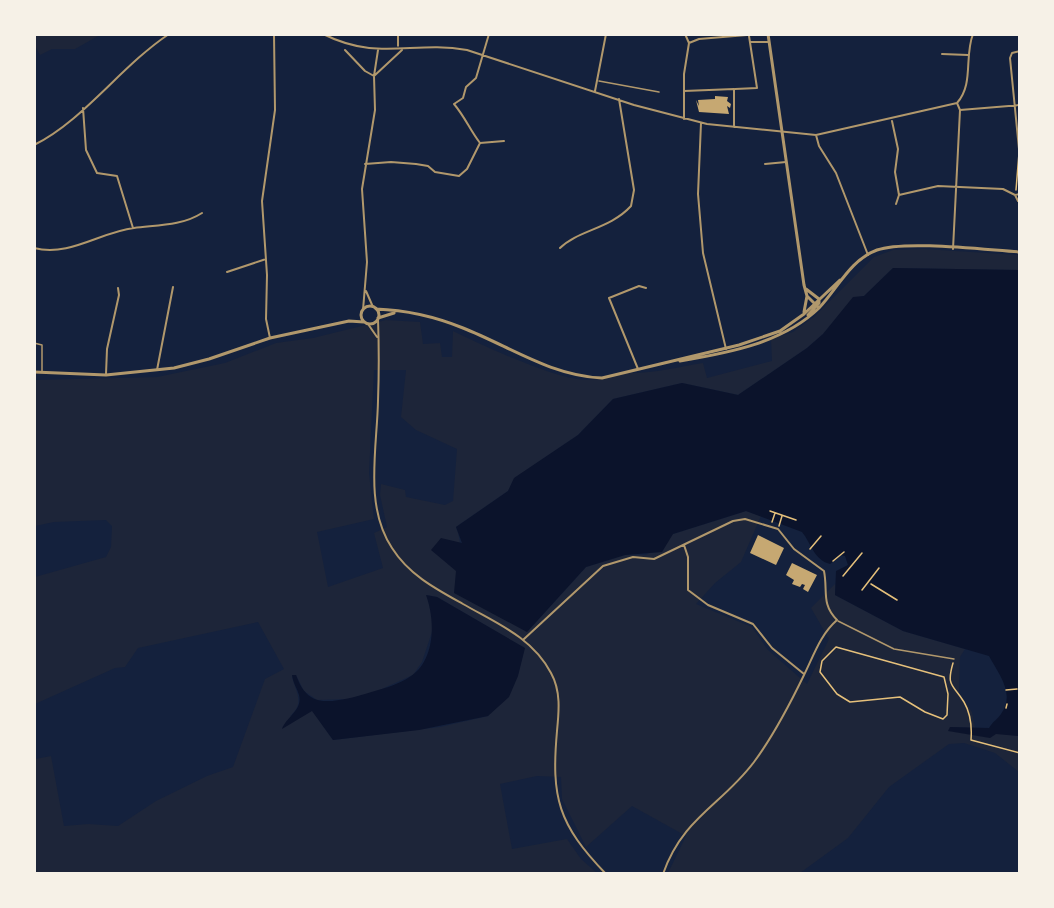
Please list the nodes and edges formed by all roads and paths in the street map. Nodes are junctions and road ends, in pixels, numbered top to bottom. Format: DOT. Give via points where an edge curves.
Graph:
graph roads {
  1 [pos="169,34"];
  2 [pos="274,34"];
  3 [pos="323,34"];
  4 [pos="398,34"];
  5 [pos="489,34"];
  6 [pos="596,34"];
  7 [pos="685,34"];
  8 [pos="759,34"];
  9 [pos="768,34"];
  10 [pos="973,34"];
  11 [pos="606,35"];
  12 [pos="330,36"];
  13 [pos="749,36"];
  14 [pos="750,42"];
  15 [pos="769,42"];
  16 [pos="689,43"];
  17 [pos="345,50"];
  18 [pos="378,50"];
  19 [pos="400,50"];
  20 [pos="1020,51"];
  21 [pos="942,54"];
  22 [pos="968,55"];
  23 [pos="483,56"];
  24 [pos="374,76"];
  25 [pos="598,81"];
  26 [pos="734,89"];
  27 [pos="595,91"];
  28 [pos="684,91"];
  29 [pos="659,92"];
  30 [pos="619,99"];
  31 [pos="957,104"];
  32 [pos="1014,105"];
  33 [pos="1020,105"];
  34 [pos="83,108"];
  35 [pos="960,110"];
  36 [pos="684,119"];
  37 [pos="891,120"];
  38 [pos="701,123"];
  39 [pos="734,127"];
  40 [pos="781,130"];
  41 [pos="816,135"];
  42 [pos="504,141"];
  43 [pos="480,143"];
  44 [pos="34,145"];
  45 [pos="1019,149"];
  46 [pos="786,162"];
  47 [pos="365,164"];
  48 [pos="765,164"];
  49 [pos="1016,186"];
  50 [pos="956,187"];
  51 [pos="1020,194"];
  52 [pos="899,195"];
  53 [pos="1015,195"];
  54 [pos="1018,201"];
  55 [pos="896,204"];
  56 [pos="202,213"];
  57 [pos="133,228"];
  58 [pos="34,248"];
  59 [pos="560,248"];
  60 [pos="953,249"];
  61 [pos="1020,252"];
  62 [pos="868,255"];
  63 [pos="266,259"];
  64 [pos="227,272"];
  65 [pos="840,280"];
  66 [pos="173,287"];
  67 [pos="118,288"];
  68 [pos="646,288"];
  69 [pos="806,289"];
  70 [pos="365,290"];
  71 [pos="807,296"];
  72 [pos="819,299"];
  73 [pos="816,306"];
  74 [pos="375,308"];
  75 [pos="362,311"];
  76 [pos="399,312"];
  77 [pos="804,314"];
  78 [pos="378,318"];
  79 [pos="349,321"];
  80 [pos="366,323"];
  81 [pos="270,338"];
  82 [pos="378,339"];
  83 [pos="34,343"];
  84 [pos="726,350"];
  85 [pos="663,364"];
  86 [pos="157,370"];
  87 [pos="639,370"];
  88 [pos="34,372"];
  89 [pos="42,372"];
  90 [pos="106,375"];
  91 [pos="770,511"];
  92 [pos="775,513"];
  93 [pos="783,515"];
  94 [pos="796,520"];
  95 [pos="771,523"];
  96 [pos="779,526"];
  97 [pos="821,536"];
  98 [pos="684,545"];
  99 [pos="810,549"];
  100 [pos="844,552"];
  101 [pos="862,553"];
  102 [pos="833,561"];
  103 [pos="845,568"];
  104 [pos="879,568"];
  105 [pos="848,570"];
  106 [pos="843,576"];
  107 [pos="871,584"];
  108 [pos="862,590"];
  109 [pos="897,600"];
  110 [pos="837,620"];
  111 [pos="524,639"];
  112 [pos="954,659"];
  113 [pos="933,672"];
  114 [pos="804,675"];
  115 [pos="1017,689"];
  116 [pos="1006,690"];
  117 [pos="1007,705"];
  118 [pos="1006,708"];
  119 [pos="1020,753"];
  120 [pos="606,873"];
  121 [pos="663,873"];
  1 -- 34 [label="street"];
  2 -- 63 [label="street" via="275,110 262,201"];
  3 -- 12 [label="street"];
  4 -- 19 [label="path"];
  5 -- 23 [label="street"];
  6 -- 11 [label="street"];
  7 -- 16 [label="street"];
  8 -- 13 [label="street"];
  9 -- 15 [label="street"];
  10 -- 22 [label="street"];
  11 -- 25 [label="street"];
  12 -- 18 [label="street" via="360,49"];
  13 -- 14 [label="street"];
  13 -- 16 [label="street"];
  14 -- 15 [label="street"];
  14 -- 26 [label="street" via="757,88"];
  15 -- 40 [label="street"];
  16 -- 28 [label="street"];
  17 -- 24 [label="street"];
  18 -- 19 [label="street"];
  18 -- 24 [label="street"];
  19 -- 23 [label="street" via="449,47"];
  19 -- 24 [label="street"];
  20 -- 32 [label="street" via="1010,58"];
  21 -- 22 [label="street"];
  22 -- 31 [label="street" via="967,86"];
  23 -- 27 [label="street"];
  23 -- 43 [label="street" via="476,78 454,104"];
  24 -- 47 [label="street" via="375,110"];
  25 -- 27 [label="street"];
  25 -- 29 [label="lane"];
  26 -- 28 [label="street"];
  26 -- 39 [label="street"];
  27 -- 30 [label="street"];
  28 -- 36 [label="street"];
  30 -- 36 [label="street"];
  30 -- 59 [label="street" via="633,190 631,206 595,231 568,239"];
  31 -- 35 [label="street"];
  31 -- 37 [label="street"];
  32 -- 33 [label="street"];
  32 -- 35 [label="street"];
  32 -- 45 [label="street"];
  34 -- 44 [label="street"];
  34 -- 57 [label="street" via="86,150 97,173 117,176"];
  35 -- 50 [label="street"];
  36 -- 38 [label="street"];
  37 -- 41 [label="street"];
  37 -- 52 [label="street" via="898,149 895,172"];
  38 -- 39 [label="street"];
  38 -- 84 [label="street" via="698,194 703,253"];
  39 -- 40 [label="street"];
  40 -- 41 [label="street"];
  40 -- 46 [label="street"];
  41 -- 62 [label="street" via="836,173"];
  42 -- 43 [label="street"];
  43 -- 47 [label="street" via="459,176 416,164"];
  45 -- 49 [label="path"];
  46 -- 48 [label="street"];
  46 -- 69 [label="street"];
  47 -- 70 [label="street"];
  50 -- 52 [label="street" via="938,186"];
  50 -- 53 [label="street" via="1003,189"];
  50 -- 60 [label="street"];
  51 -- 53 [label="street"];
  52 -- 55 [label="street"];
  53 -- 54 [label="street"];
  56 -- 57 [label="street" via="156,228"];
  57 -- 58 [label="street" via="72,248"];
  60 -- 61 [label="street"];
  60 -- 62 [label="street" via="895,247"];
  62 -- 65 [label="street"];
  63 -- 64 [label="street"];
  63 -- 81 [label="street" via="266,319"];
  65 -- 72 [label="street"];
  65 -- 73 [label="street"];
  66 -- 86 [label="street"];
  67 -- 90 [label="street"];
  68 -- 87 [label="street" via="639,286 609,298"];
  69 -- 71 [label="street"];
  69 -- 72 [label="street"];
  70 -- 74 [label="street"];
  70 -- 75 [label="street"];
  71 -- 73 [label="street"];
  71 -- 77 [label="street"];
  72 -- 73 [label="street"];
  73 -- 77 [label="street"];
  73 -- 84 [label="street" via="807,319 781,334"];
  74 -- 75 [label="street"];
  74 -- 76 [label="street"];
  74 -- 78 [label="street"];
  75 -- 79 [label="street"];
  75 -- 80 [label="street"];
  76 -- 78 [label="street"];
  76 -- 87 [label="street" via="462,328 539,363 582,376 602,378"];
  77 -- 84 [label="street" via="780,331"];
  78 -- 80 [label="street"];
  78 -- 82 [label="street"];
  79 -- 80 [label="street"];
  79 -- 81 [label="street"];
  80 -- 82 [label="street"];
  81 -- 86 [label="street" via="209,359"];
  82 -- 111 [label="street" via="375,498 391,548 422,580"];
  83 -- 89 [label="lane" via="42,345"];
  84 -- 85 [label="street"];
  84 -- 85 [label="street"];
  85 -- 87 [label="street"];
  86 -- 90 [label="street"];
  88 -- 89 [label="street"];
  89 -- 90 [label="street"];
  91 -- 92 [label="path"];
  92 -- 93 [label="path"];
  92 -- 95 [label="path"];
  93 -- 94 [label="path"];
  93 -- 96 [label="path"];
  97 -- 99 [label="path"];
  98 -- 110 [label="street" via="733,521 745,519 778,529 794,549 824,571 828,612"];
  98 -- 111 [label="street" via="654,559 633,557 603,566"];
  98 -- 114 [label="street" via="688,590 695,598 753,624 772,648"];
  100 -- 102 [label="path"];
  101 -- 105 [label="path"];
  103 -- 105 [label="path"];
  104 -- 108 [label="path"];
  105 -- 106 [label="path"];
  107 -- 109 [label="path"];
  110 -- 112 [label="lane" via="894,649"];
  110 -- 114 [label="street" via="823,635"];
  111 -- 120 [label="street" via="542,658 556,686 554,772 559,802 578,842"];
  112 -- 119 [label="path" via="950,687 964,702 972,726 971,740"];
  113 -- 113 [label="path" via="836,647 822,661 820,672 837,694 850,702 900,697 943,718 947,715 948,694 944,677"];
  114 -- 121 [label="street" via="755,761 692,822 680,837"];
  115 -- 116 [label="path"];
  117 -- 118 [label="path"];
}
